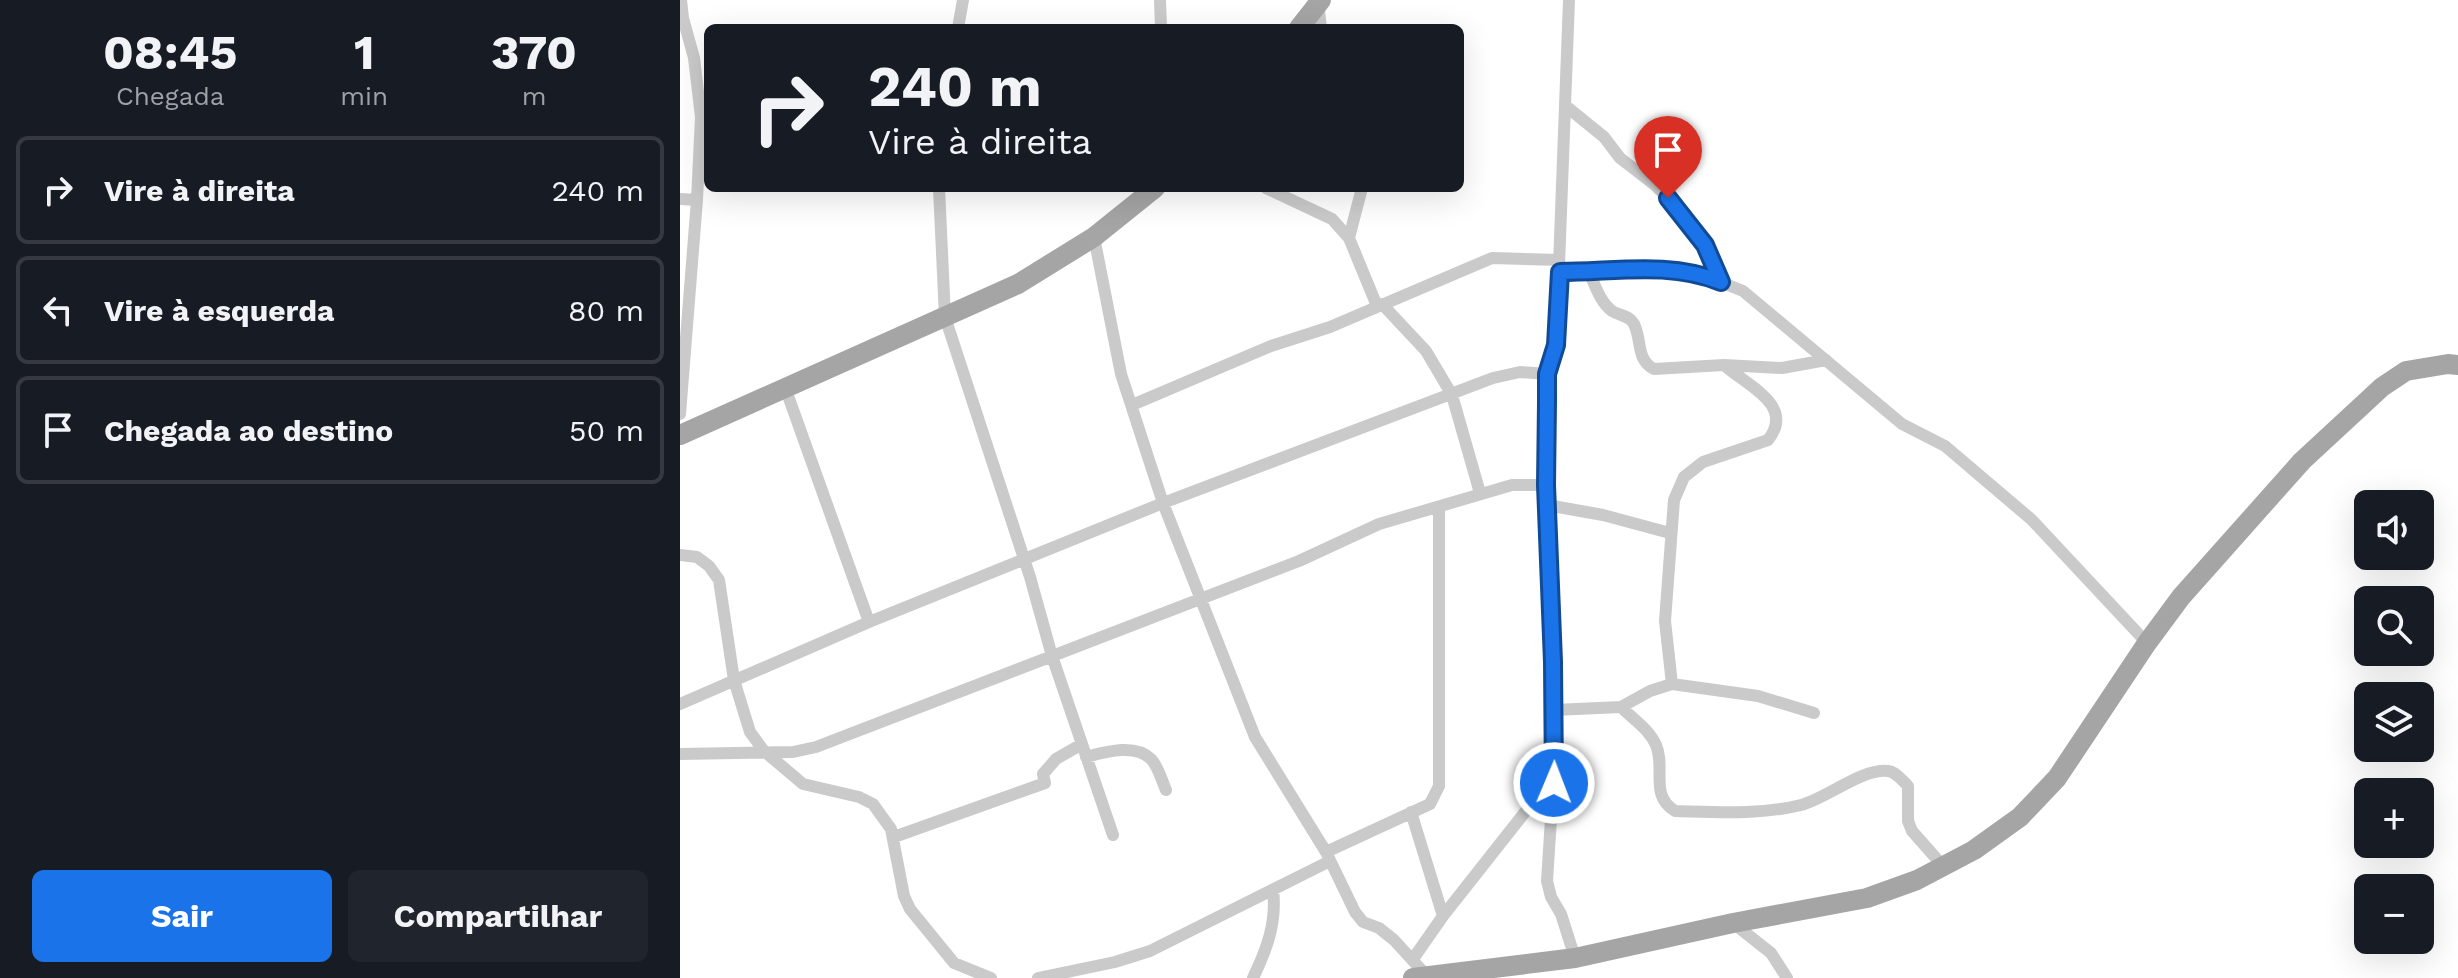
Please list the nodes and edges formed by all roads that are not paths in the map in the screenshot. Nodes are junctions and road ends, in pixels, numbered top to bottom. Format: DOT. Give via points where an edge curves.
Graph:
graph roads {
  1 [pos="681,0"];
  2 [pos="963,0"];
  3 [pos="1160,0"];
  4 [pos="1569,0"];
  5 [pos="1320,2"];
  6 [pos="959,24"];
  7 [pos="1161,24"];
  8 [pos="1302,24"];
  9 [pos="1321,24"];
  10 [pos="1567,107"];
  11 [pos="939,192"];
  12 [pos="1150,192"];
  13 [pos="1361,192"];
  14 [pos="1290,193"];
  15 [pos="680,199"];
  16 [pos="697,200"];
  17 [pos="1094,237"];
  18 [pos="1349,238"];
  19 [pos="1560,266"];
  20 [pos="1589,272"];
  21 [pos="1721,282"];
  22 [pos="1379,305"];
  23 [pos="945,317"];
  24 [pos="1826,360"];
  25 [pos="1724,365"];
  26 [pos="2458,365"];
  27 [pos="1547,374"];
  28 [pos="786,390"];
  29 [pos="1452,395"];
  30 [pos="1132,405"];
  31 [pos="680,414"];
  32 [pos="680,435"];
  33 [pos="1546,485"];
  34 [pos="1480,493"];
  35 [pos="1163,503"];
  36 [pos="1547,505"];
  37 [pos="1439,507"];
  38 [pos="1670,533"];
  39 [pos="680,555"];
  40 [pos="1024,559"];
  41 [pos="1202,598"];
  42 [pos="869,622"];
  43 [pos="2147,643"];
  44 [pos="1052,656"];
  45 [pos="734,680"];
  46 [pos="1672,684"];
  47 [pos="680,704"];
  48 [pos="1621,707"];
  49 [pos="1554,710"];
  50 [pos="1814,713"];
  51 [pos="1084,750"];
  52 [pos="764,751"];
  53 [pos="680,754"];
  54 [pos="1555,756"];
  55 [pos="1166,790"];
  56 [pos="1411,812"];
  57 [pos="1113,835"];
  58 [pos="894,837"];
  59 [pos="1328,857"];
  60 [pos="1943,866"];
  61 [pos="1273,890"];
  62 [pos="1443,916"];
  63 [pos="1733,923"];
  64 [pos="1575,958"];
  65 [pos="1418,971"];
  66 [pos="991,978"];
  67 [pos="1038,978"];
  68 [pos="1253,978"];
  69 [pos="1787,978"];
  1 -- 16 [label="street" via="701,117"];
  2 -- 6 [label="street"];
  3 -- 7 [label="street"];
  4 -- 10 [label="street"];
  5 -- 8 [label="main road"];
  5 -- 9 [label="street"];
  10 -- 19 [label="street"];
  10 -- 21 [label="street" via="1675,206 1705,245"];
  11 -- 23 [label="street"];
  12 -- 17 [label="main road"];
  13 -- 18 [label="street"];
  14 -- 18 [label="street" via="1332,219"];
  15 -- 16 [label="street"];
  16 -- 31 [label="street"];
  17 -- 23 [label="main road" via="1018,284"];
  17 -- 30 [label="street"];
  18 -- 22 [label="street"];
  19 -- 20 [label="street"];
  19 -- 22 [label="street" via="1492,258"];
  19 -- 27 [label="street" via="1556,345"];
  20 -- 21 [label="street" via="1677,270"];
  20 -- 25 [label="street" via="1603,302 1636,327 1648,366"];
  21 -- 24 [label="street" via="1743,291"];
  22 -- 29 [label="street" via="1426,351"];
  22 -- 30 [label="street"];
  23 -- 28 [label="main road"];
  23 -- 40 [label="street"];
  24 -- 25 [label="street" via="1782,368"];
  24 -- 43 [label="street" via="1902,424 1945,446 2032,520"];
  25 -- 38 [label="street" via="1770,400 1774,433 1768,440 1703,462 1684,477 1674,500"];
  26 -- 43 [label="main road" via="2406,371 2382,387 2302,461"];
  27 -- 29 [label="street" via="1520,372"];
  27 -- 33 [label="street"];
  28 -- 32 [label="main road"];
  28 -- 42 [label="street"];
  29 -- 34 [label="street"];
  29 -- 35 [label="street"];
  30 -- 35 [label="street"];
  33 -- 34 [label="street" via="1512,485"];
  33 -- 36 [label="street"];
  34 -- 37 [label="street"];
  35 -- 40 [label="street"];
  35 -- 41 [label="street"];
  36 -- 38 [label="street"];
  36 -- 49 [label="street"];
  37 -- 41 [label="street" via="1379,524"];
  37 -- 56 [label="street" via="1439,786 1430,804"];
  38 -- 46 [label="street" via="1665,621"];
  39 -- 45 [label="street" via="697,557 719,580"];
  40 -- 42 [label="street"];
  40 -- 44 [label="street"];
  41 -- 44 [label="street"];
  41 -- 59 [label="street" via="1255,737"];
  42 -- 45 [label="street"];
  43 -- 60 [label="main road" via="2057,778 2020,817"];
  44 -- 51 [label="street"];
  44 -- 52 [label="street" via="816,747"];
  45 -- 47 [label="street"];
  45 -- 52 [label="street" via="750,732"];
  46 -- 48 [label="street"];
  46 -- 50 [label="street" via="1758,696"];
  48 -- 49 [label="street"];
  48 -- 60 [label="street" via="1658,749 1660,793 1675,811 1784,809 1889,771 1908,786 1912,831"];
  49 -- 54 [label="street"];
  51 -- 55 [label="street" via="1133,750 1151,759"];
  51 -- 57 [label="street"];
  51 -- 58 [label="street" via="1056,759 1043,774 1045,783"];
  52 -- 53 [label="street"];
  52 -- 58 [label="street" via="803,784 873,804"];
  54 -- 62 [label="street" via="1529,807"];
  54 -- 64 [label="street" via="1547,881"];
  56 -- 59 [label="street"];
  56 -- 62 [label="street"];
  58 -- 66 [label="street" via="910,909 954,963"];
  59 -- 61 [label="street"];
  59 -- 65 [label="street" via="1363,922 1379,928"];
  60 -- 63 [label="main road" via="1867,898"];
  61 -- 67 [label="street" via="1150,951"];
  61 -- 68 [label="street" via="1272,932"];
  62 -- 65 [label="street"];
  63 -- 64 [label="main road"];
  63 -- 69 [label="street" via="1771,953"];
  64 -- 65 [label="main road"];
}
